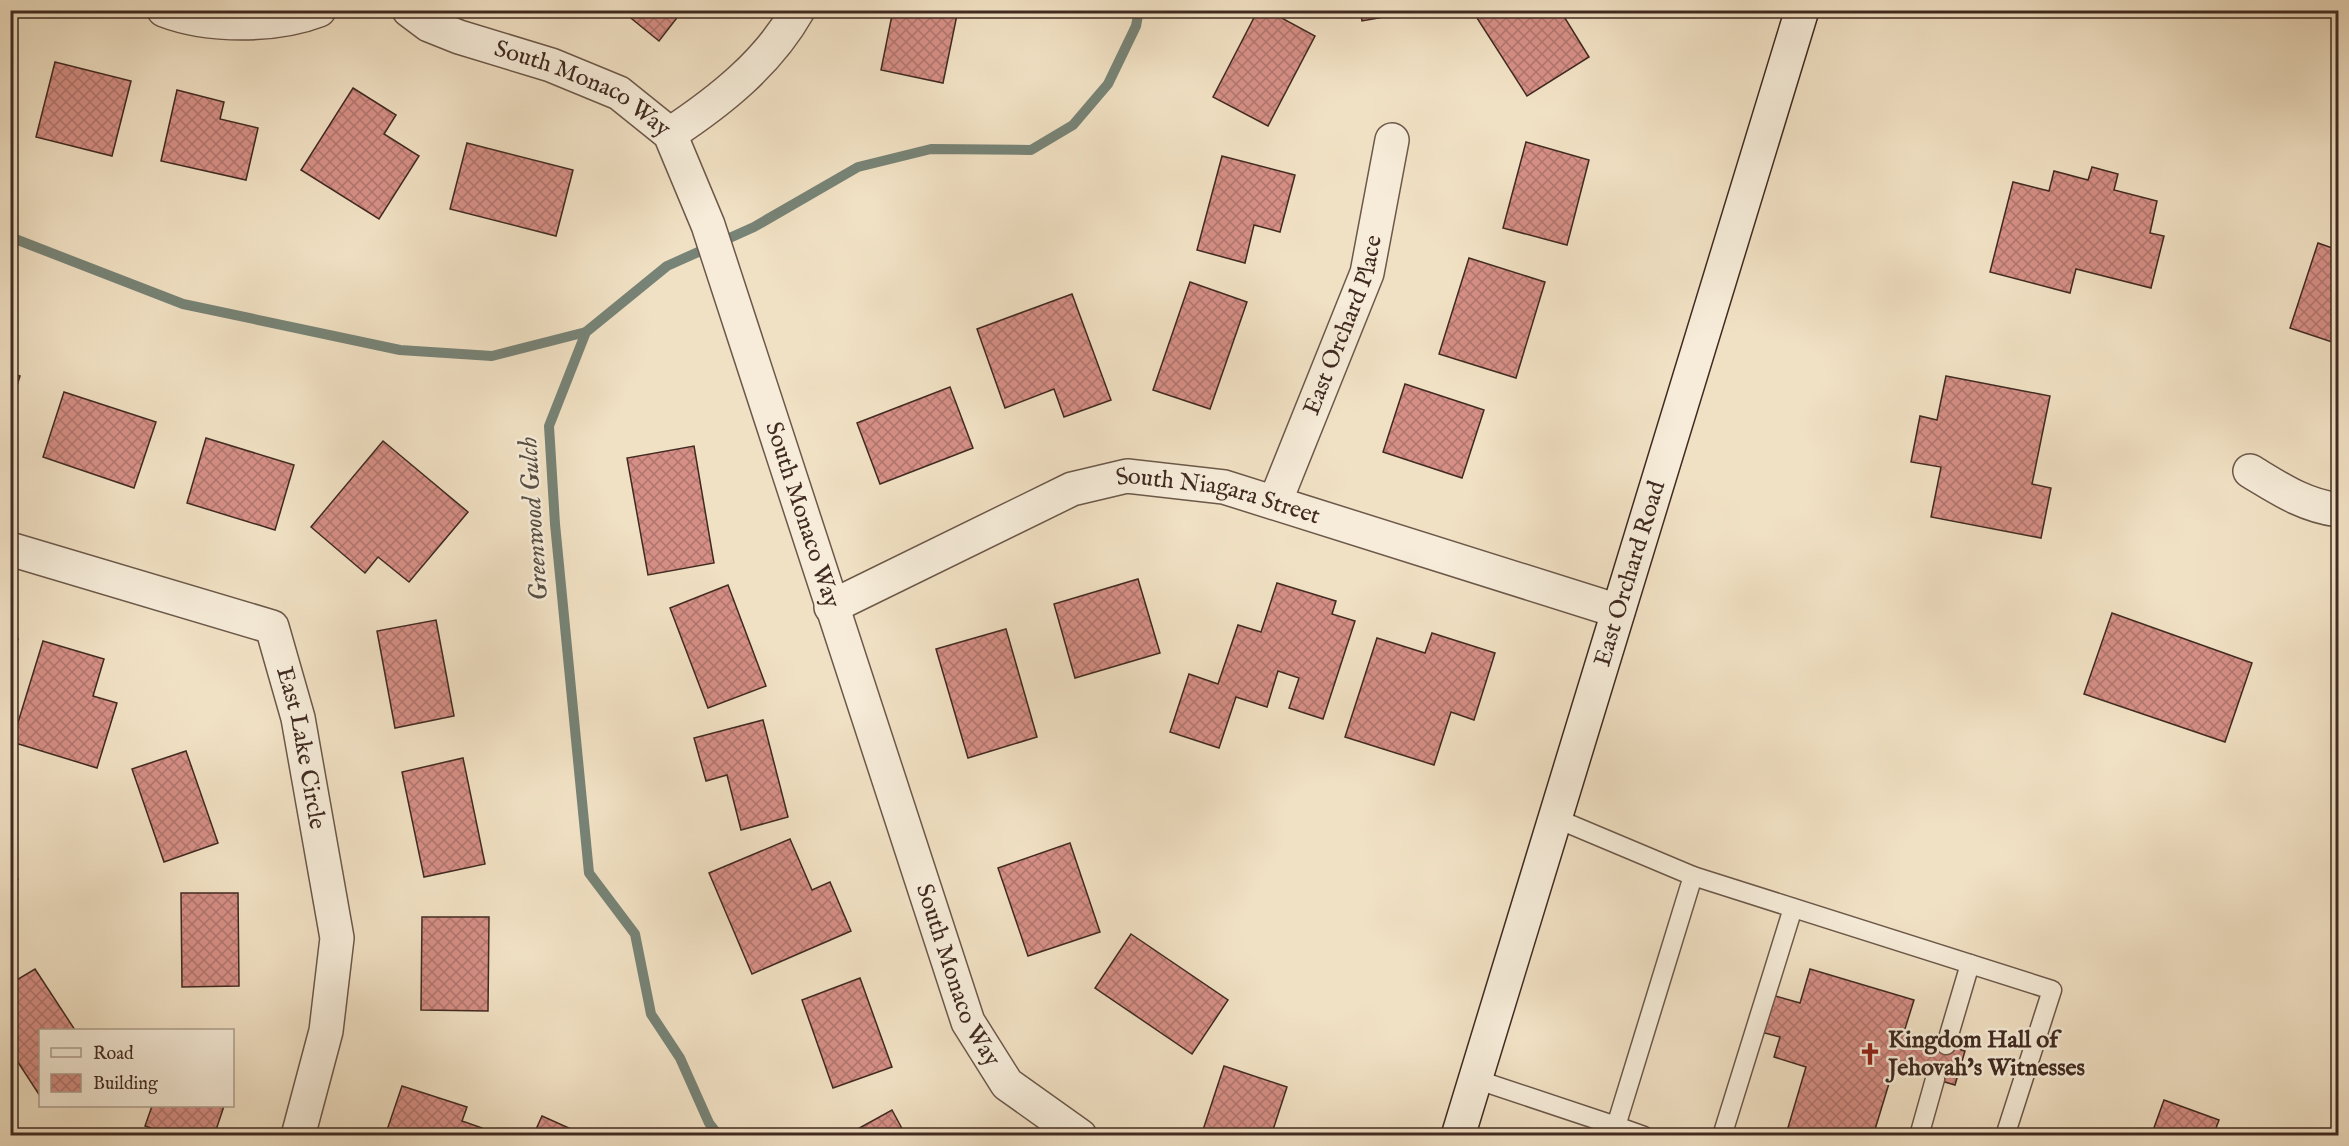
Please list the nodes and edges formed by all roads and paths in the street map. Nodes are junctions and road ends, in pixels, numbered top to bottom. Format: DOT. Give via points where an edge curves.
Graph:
graph roads {
  1 [pos="164,10"];
  2 [pos="319,10"];
  3 [pos="409,10"];
  4 [pos="798,10"];
  5 [pos="1802,10"];
  6 [pos="670,134"];
  7 [pos="1392,140"];
  8 [pos="2250,471"];
  9 [pos="1275,502"];
  10 [pos="2338,510"];
  11 [pos="10,549"];
  12 [pos="831,607"];
  13 [pos="1618,611"];
  14 [pos="1555,818"];
  15 [pos="1693,876"];
  16 [pos="1793,908"];
  17 [pos="1970,964"];
  18 [pos="1946,1045"];
  19 [pos="1475,1079"];
  20 [pos="1935,1079"];
  21 [pos="1616,1126"];
  22 [pos="298,1136"];
  23 [pos="1080,1136"];
  24 [pos="1458,1136"];
  25 [pos="1644,1136"];
  26 [pos="1722,1136"];
  27 [pos="1918,1136"];
  28 [pos="2005,1136"];
  1 -- 2 [label="street" via="228,24 297,19"];
  3 -- 6 [label="street, South Monaco Way" via="429,25 459,37 551,65 619,93"];
  4 -- 6 [label="street" via="749,74"];
  5 -- 13 [label="street, East Orchard Road"];
  6 -- 12 [label="street, South Monaco Way" via="708,225"];
  7 -- 9 [label="street, East Orchard Place" via="1367,273"];
  8 -- 10 [label="street" via="2294,498"];
  9 -- 12 [label="street, South Niagara Street" via="1224,487 1127,476 1072,489"];
  9 -- 13 [label="street, South Niagara Street"];
  11 -- 22 [label="street, East Lake Circle" via="272,627 298,718 337,938 326,1031"];
  12 -- 23 [label="street, South Monaco Way" via="968,1022 1007,1084"];
  13 -- 14 [label="street, East Orchard Road"];
  14 -- 15 [label="lane"];
  14 -- 19 [label="street, East Orchard Road"];
  15 -- 16 [label="lane"];
  15 -- 21 [label="lane"];
  16 -- 17 [label="lane"];
  16 -- 26 [label="lane"];
  17 -- 18 [label="lane"];
  17 -- 28 [label="lane" via="2052,990"];
  19 -- 21 [label="lane"];
  19 -- 24 [label="street, East Orchard Road"];
  20 -- 27 [label="lane"];
  21 -- 25 [label="lane"];
}
